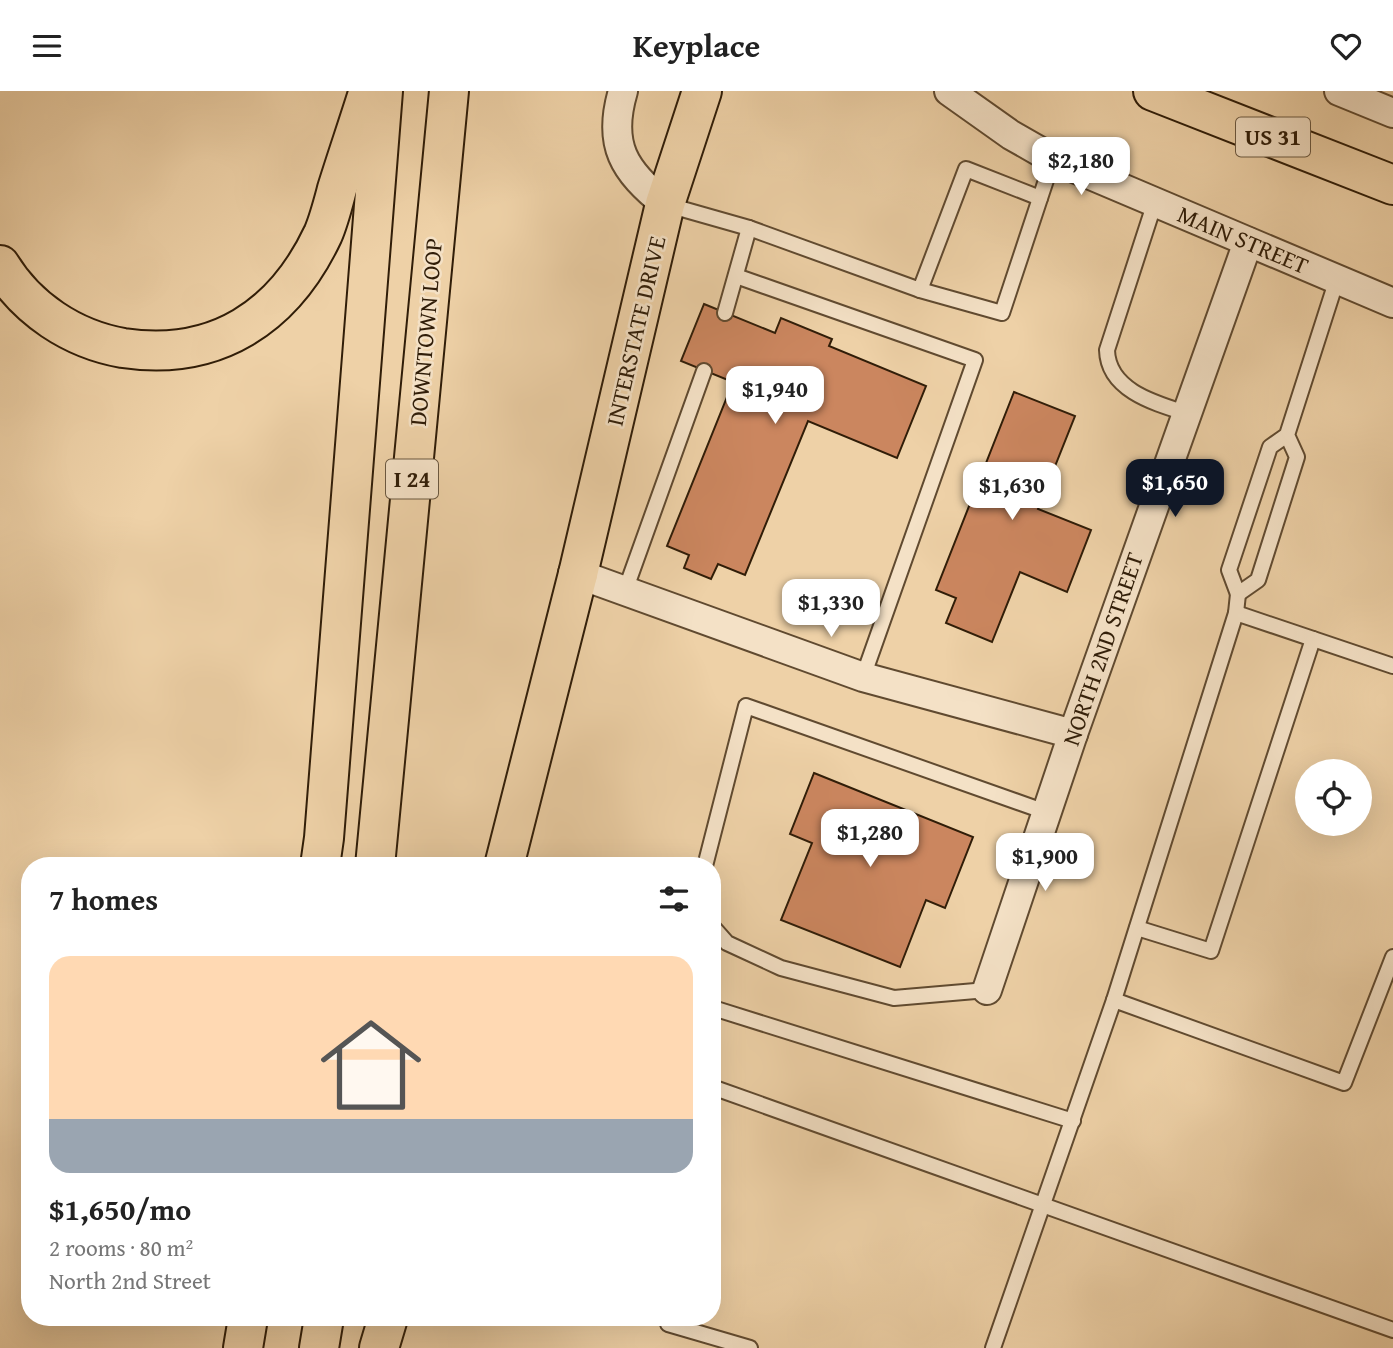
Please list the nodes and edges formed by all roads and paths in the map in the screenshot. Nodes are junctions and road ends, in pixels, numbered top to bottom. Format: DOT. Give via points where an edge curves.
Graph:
graph roads {
  1 [pos="368,91"];
  2 [pos="383,91"];
  3 [pos="449,91"];
  4 [pos="623,91"];
  5 [pos="949,91"];
  6 [pos="1153,91"];
  7 [pos="1339,91"];
  8 [pos="704,93"];
  9 [pos="1393,113"];
  10 [pos="1053,159"];
  11 [pos="1393,185"];
  12 [pos="1040,198"];
  13 [pos="1155,202"];
  14 [pos="665,204"];
  15 [pos="749,228"];
  16 [pos="1248,242"];
  17 [pos="0,265"];
  18 [pos="736,276"];
  19 [pos="1337,279"];
  20 [pos="920,290"];
  21 [pos="1393,303"];
  22 [pos="724,313"];
  23 [pos="704,371"];
  24 [pos="1186,413"];
  25 [pos="1287,435"];
  26 [pos="578,574"];
  27 [pos="625,591"];
  28 [pos="1238,594"];
  29 [pos="1236,613"];
  30 [pos="1313,639"];
  31 [pos="1393,666"];
  32 [pos="863,677"];
  33 [pos="1073,734"];
  34 [pos="1046,812"];
  35 [pos="321,857"];
  36 [pos="375,857"];
  37 [pos="506,857"];
  38 [pos="707,857"];
  39 [pos="1137,928"];
  40 [pos="721,936"];
  41 [pos="1393,957"];
  42 [pos="987,991"];
  43 [pos="1114,1000"];
  44 [pos="721,1011"];
  45 [pos="721,1090"];
  46 [pos="1073,1121"];
  47 [pos="1043,1205"];
  48 [pos="247,1326"];
  49 [pos="323,1326"];
  50 [pos="386,1326"];
  51 [pos="675,1326"];
  52 [pos="1393,1330"];
  53 [pos="243,1348"];
  54 [pos="319,1348"];
  55 [pos="379,1348"];
  56 [pos="750,1348"];
  57 [pos="993,1348"];
  1 -- 17 [label="main road" via="324,233 301,274 258,320 226,337 192,348 150,352 114,346 77,334 36,310"];
  2 -- 35 [label="main road, I 24"];
  3 -- 36 [label="main road, DOWNTOWN LOOP / I 24"];
  4 -- 14 [label="street" via="615,125 619,149 643,187"];
  5 -- 10 [label="street, MAIN STREET"];
  6 -- 11 [label="main road, US 31"];
  7 -- 9 [label="street"];
  8 -- 14 [label="main road, INTERSTATE DRIVE"];
  10 -- 12 [label="lane"];
  10 -- 13 [label="street, MAIN STREET"];
  12 -- 20 [label="lane" via="1002,313"];
  12 -- 20 [label="lane" via="965,169"];
  13 -- 16 [label="street, MAIN STREET"];
  13 -- 24 [label="lane" via="1107,350 1107,364 1146,400"];
  14 -- 15 [label="lane"];
  14 -- 26 [label="main road, INTERSTATE DRIVE"];
  15 -- 18 [label="lane"];
  15 -- 20 [label="lane"];
  16 -- 19 [label="street, MAIN STREET"];
  16 -- 24 [label="street, NORTH 2ND STREET"];
  18 -- 22 [label="lane"];
  18 -- 32 [label="lane" via="975,360"];
  19 -- 21 [label="street, MAIN STREET"];
  19 -- 25 [label="lane"];
  23 -- 27 [label="lane"];
  24 -- 33 [label="street, NORTH 2ND STREET"];
  25 -- 28 [label="lane" via="1270,447 1229,570"];
  25 -- 28 [label="lane" via="1297,457 1258,580"];
  26 -- 27 [label="street"];
  26 -- 37 [label="main road, INTERSTATE DRIVE"];
  27 -- 32 [label="street"];
  28 -- 29 [label="lane"];
  29 -- 30 [label="lane"];
  29 -- 39 [label="lane"];
  30 -- 31 [label="lane"];
  30 -- 39 [label="lane" via="1211,951"];
  32 -- 33 [label="street"];
  33 -- 34 [label="street, NORTH 2ND STREET"];
  34 -- 38 [label="lane" via="746,706"];
  34 -- 42 [label="street, NORTH 2ND STREET"];
  39 -- 43 [label="lane"];
  40 -- 42 [label="lane" via="781,968 894,998"];
  41 -- 43 [label="lane" via="1344,1083"];
  43 -- 46 [label="lane"];
  44 -- 46 [label="lane"];
  45 -- 47 [label="lane"];
  46 -- 47 [label="lane"];
  47 -- 52 [label="lane"];
  47 -- 57 [label="lane"];
  48 -- 53 [label="main road"];
  49 -- 54 [label="main road"];
  50 -- 55 [label="main road"];
  51 -- 56 [label="lane"];
}
